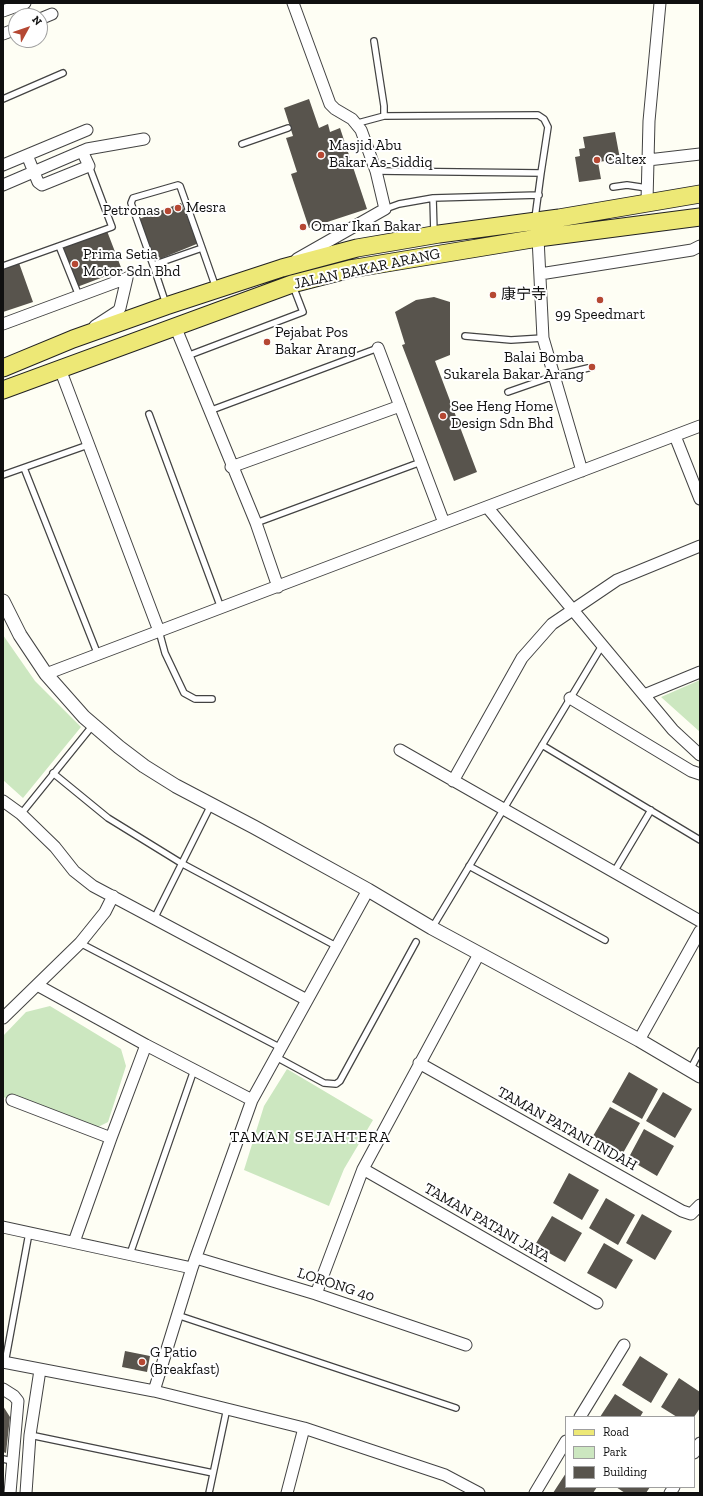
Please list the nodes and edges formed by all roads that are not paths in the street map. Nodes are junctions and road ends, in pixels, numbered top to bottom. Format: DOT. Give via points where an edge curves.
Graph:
graph roads {
  1 [pos="25,3"];
  2 [pos="293,3"];
  3 [pos="660,3"];
  4 [pos="3,11"];
  5 [pos="52,14"];
  6 [pos="48,16"];
  7 [pos="374,41"];
  8 [pos="63,73"];
  9 [pos="3,99"];
  10 [pos="384,116"];
  11 [pos="358,123"];
  12 [pos="288,128"];
  13 [pos="87,130"];
  14 [pos="144,139"];
  15 [pos="242,144"];
  16 [pos="82,151"];
  17 [pos="700,154"];
  18 [pos="27,155"];
  19 [pos="648,160"];
  20 [pos="3,165"];
  21 [pos="89,166"];
  22 [pos="376,171"];
  23 [pos="33,172"];
  24 [pos="542,173"];
  25 [pos="3,185"];
  26 [pos="613,187"];
  27 [pos="700,194"];
  28 [pos="539,195"];
  29 [pos="647,195"];
  30 [pos="433,198"];
  31 [pos="385,209"];
  32 [pos="700,217"];
  33 [pos="536,229"];
  34 [pos="434,235"];
  35 [pos="59,246"];
  36 [pos="700,246"];
  37 [pos="202,248"];
  38 [pos="153,265"];
  39 [pos="3,266"];
  40 [pos="282,268"];
  41 [pos="540,274"];
  42 [pos="292,284"];
  43 [pos="217,290"];
  44 [pos="79,296"];
  45 [pos="166,306"];
  46 [pos="3,324"];
  47 [pos="175,326"];
  48 [pos="465,336"];
  49 [pos="543,338"];
  50 [pos="73,340"];
  51 [pos="378,348"];
  52 [pos="187,356"];
  53 [pos="3,368"];
  54 [pos="588,368"];
  55 [pos="60,369"];
  56 [pos="554,376"];
  57 [pos="3,390"];
  58 [pos="508,392"];
  59 [pos="400,406"];
  60 [pos="209,411"];
  61 [pos="149,414"];
  62 [pos="700,426"];
  63 [pos="675,436"];
  64 [pos="88,445"];
  65 [pos="421,462"];
  66 [pos="232,467"];
  67 [pos="24,468"];
  68 [pos="582,471"];
  69 [pos="3,475"];
  70 [pos="700,499"];
  71 [pos="487,507"];
  72 [pos="256,523"];
  73 [pos="444,523"];
  74 [pos="700,546"];
  75 [pos="278,587"];
  76 [pos="3,602"];
  77 [pos="221,608"];
  78 [pos="572,609"];
  79 [pos="159,631"];
  80 [pos="603,644"];
  81 [pos="98,655"];
  82 [pos="700,672"];
  83 [pos="46,674"];
  84 [pos="644,695"];
  85 [pos="570,698"];
  86 [pos="212,699"];
  87 [pos="93,726"];
  88 [pos="542,745"];
  89 [pos="400,750"];
  90 [pos="700,755"];
  91 [pos="53,773"];
  92 [pos="700,774"];
  93 [pos="453,781"];
  94 [pos="3,800"];
  95 [pos="211,804"];
  96 [pos="504,809"];
  97 [pos="651,810"];
  98 [pos="21,814"];
  99 [pos="700,840"];
  100 [pos="181,863"];
  101 [pos="469,866"];
  102 [pos="614,872"];
  103 [pos="368,890"];
  104 [pos="113,896"];
  105 [pos="155,917"];
  106 [pos="700,921"];
  107 [pos="432,928"];
  108 [pos="700,932"];
  109 [pos="605,940"];
  110 [pos="416,942"];
  111 [pos="80,943"];
  112 [pos="336,946"];
  113 [pos="479,954"];
  114 [pos="37,985"];
  115 [pos="307,1000"];
  116 [pos="4,1014"];
  117 [pos="639,1040"];
  118 [pos="146,1045"];
  119 [pos="700,1051"];
  120 [pos="278,1053"];
  121 [pos="419,1063"];
  122 [pos="194,1070"];
  123 [pos="695,1073"];
  124 [pos="12,1100"];
  125 [pos="252,1100"];
  126 [pos="110,1138"];
  127 [pos="363,1169"];
  128 [pos="700,1205"];
  129 [pos="3,1227"];
  130 [pos="29,1233"];
  131 [pos="74,1242"];
  132 [pos="130,1254"];
  133 [pos="194,1263"];
  134 [pos="316,1294"];
  135 [pos="597,1303"];
  136 [pos="177,1315"];
  137 [pos="466,1345"];
  138 [pos="624,1345"];
  139 [pos="4,1363"];
  140 [pos="40,1370"];
  141 [pos="3,1389"];
  142 [pos="154,1391"];
  143 [pos="228,1408"];
  144 [pos="456,1408"];
  145 [pos="581,1416"];
  146 [pos="304,1428"];
  147 [pos="30,1435"];
  148 [pos="565,1443"];
  149 [pos="7,1460"];
  150 [pos="213,1473"];
  151 [pos="10,1493"];
  152 [pos="26,1493"];
  153 [pos="209,1493"];
  154 [pos="287,1493"];
  155 [pos="479,1493"];
  156 [pos="535,1493"];
  1 -- 4 [label="street"];
  2 -- 11 [label="street" via="330,104"];
  3 -- 19 [label="street" via="653,62"];
  5 -- 6 [label="street"];
  7 -- 10 [label="lane"];
  8 -- 9 [label="lane"];
  10 -- 11 [label="lane"];
  10 -- 24 [label="lane" via="538,115 544,119 548,127"];
  11 -- 22 [label="street"];
  12 -- 15 [label="lane"];
  13 -- 18 [label="street"];
  14 -- 16 [label="street"];
  16 -- 21 [label="street"];
  16 -- 23 [label="street"];
  17 -- 19 [label="street"];
  18 -- 20 [label="street"];
  18 -- 23 [label="street"];
  19 -- 29 [label="street"];
  21 -- 23 [label="street" via="42,185"];
  21 -- 35 [label="lane" via="112,227"];
  22 -- 24 [label="lane"];
  22 -- 31 [label="street"];
  23 -- 25 [label="street"];
  24 -- 28 [label="lane"];
  26 -- 29 [label="lane" via="627,185"];
  27 -- 29 [label="main road, JALAN BAKAR ARANG"];
  28 -- 30 [label="lane"];
  28 -- 33 [label="lane"];
  29 -- 33 [label="main road, JALAN BAKAR ARANG"];
  30 -- 31 [label="lane"];
  30 -- 34 [label="lane"];
  31 -- 40 [label="street"];
  32 -- 33 [label="main road, JALAN BAKAR ARANG"];
  33 -- 34 [label="main road, JALAN BAKAR ARANG"];
  33 -- 41 [label="street"];
  33 -- 42 [label="main road, JALAN BAKAR ARANG"];
  34 -- 40 [label="main road, JALAN BAKAR ARANG" via="357,248"];
  35 -- 39 [label="lane"];
  35 -- 44 [label="lane"];
  36 -- 41 [label="street" via="692,250"];
  37 -- 38 [label="lane"];
  37 -- 38 [label="lane" via="180,186 133,198 131,203"];
  37 -- 43 [label="lane"];
  38 -- 45 [label="lane"];
  40 -- 43 [label="main road, JALAN BAKAR ARANG"];
  41 -- 49 [label="street"];
  42 -- 47 [label="main road, JALAN BAKAR ARANG"];
  42 -- 52 [label="lane" via="303,312"];
  43 -- 45 [label="main road, JALAN BAKAR ARANG"];
  44 -- 46 [label="street"];
  44 -- 50 [label="street" via="127,278 118,312"];
  45 -- 50 [label="main road, JALAN BAKAR ARANG"];
  47 -- 52 [label="street"];
  47 -- 55 [label="main road, JALAN BAKAR ARANG"];
  48 -- 49 [label="lane" via="511,340"];
  49 -- 56 [label="street"];
  50 -- 53 [label="main road, JALAN BAKAR ARANG"];
  51 -- 59 [label="street"];
  51 -- 60 [label="lane"];
  52 -- 60 [label="street"];
  54 -- 56 [label="lane"];
  55 -- 57 [label="main road, JALAN BAKAR ARANG"];
  55 -- 64 [label="street"];
  56 -- 58 [label="lane"];
  56 -- 68 [label="street"];
  59 -- 65 [label="street"];
  59 -- 66 [label="street"];
  60 -- 66 [label="street"];
  61 -- 77 [label="lane"];
  62 -- 63 [label="street"];
  63 -- 68 [label="street"];
  63 -- 70 [label="street"];
  64 -- 67 [label="lane"];
  64 -- 79 [label="street"];
  65 -- 72 [label="lane"];
  65 -- 73 [label="street"];
  66 -- 72 [label="street"];
  67 -- 69 [label="lane"];
  67 -- 81 [label="lane"];
  68 -- 71 [label="street"];
  71 -- 73 [label="street"];
  71 -- 78 [label="street"];
  72 -- 75 [label="street"];
  73 -- 75 [label="street"];
  74 -- 78 [label="street" via="617,580"];
  75 -- 77 [label="street"];
  76 -- 83 [label="street" via="20,635"];
  77 -- 79 [label="street"];
  78 -- 80 [label="street"];
  78 -- 93 [label="street" via="552,624 522,658"];
  79 -- 81 [label="street"];
  79 -- 86 [label="lane" via="165,653 184,693 195,699"];
  80 -- 84 [label="street"];
  80 -- 85 [label="lane"];
  81 -- 83 [label="street"];
  82 -- 84 [label="street"];
  83 -- 87 [label="street"];
  84 -- 90 [label="street" via="673,730"];
  85 -- 88 [label="lane"];
  85 -- 92 [label="street"];
  87 -- 91 [label="lane"];
  87 -- 95 [label="street" via="144,766"];
  88 -- 96 [label="lane"];
  88 -- 97 [label="lane"];
  89 -- 93 [label="street"];
  91 -- 98 [label="lane"];
  91 -- 100 [label="lane" via="108,818"];
  93 -- 96 [label="street"];
  94 -- 98 [label="street"];
  95 -- 100 [label="lane"];
  95 -- 103 [label="street"];
  96 -- 101 [label="lane"];
  96 -- 102 [label="street"];
  97 -- 99 [label="lane"];
  97 -- 102 [label="lane"];
  98 -- 104 [label="street" via="55,847 82,879"];
  100 -- 105 [label="lane"];
  100 -- 112 [label="lane"];
  101 -- 107 [label="lane"];
  101 -- 109 [label="lane"];
  102 -- 106 [label="street"];
  103 -- 107 [label="street"];
  103 -- 112 [label="street"];
  104 -- 105 [label="street"];
  104 -- 111 [label="street" via="105,912"];
  105 -- 115 [label="street"];
  107 -- 113 [label="street"];
  108 -- 117 [label="street"];
  110 -- 120 [label="lane" via="340,1081 324,1083"];
  111 -- 114 [label="street"];
  111 -- 120 [label="lane"];
  112 -- 115 [label="street"];
  113 -- 117 [label="street"];
  113 -- 121 [label="street"];
  114 -- 116 [label="street"];
  114 -- 118 [label="street"];
  115 -- 120 [label="street"];
  117 -- 123 [label="street"];
  118 -- 122 [label="street"];
  118 -- 126 [label="street"];
  119 -- 123 [label="lane"];
  120 -- 125 [label="street"];
  121 -- 127 [label="street"];
  121 -- 128 [label="street, TAMAN PATANI INDAH" via="682,1211 691,1214"];
  122 -- 125 [label="street"];
  122 -- 132 [label="lane"];
  124 -- 126 [label="street"];
  125 -- 133 [label="street"];
  126 -- 131 [label="street"];
  127 -- 134 [label="street"];
  127 -- 135 [label="street, TAMAN PATANI JAYA"];
  129 -- 130 [label="street, LORONG 40"];
  130 -- 131 [label="street, LORONG 40"];
  130 -- 139 [label="lane"];
  131 -- 132 [label="street, LORONG 40"];
  132 -- 133 [label="street, LORONG 40"];
  133 -- 134 [label="street, LORONG 40"];
  133 -- 136 [label="street"];
  134 -- 137 [label="street, LORONG 40"];
  136 -- 142 [label="street"];
  136 -- 144 [label="lane"];
  138 -- 145 [label="street"];
  139 -- 140 [label="street"];
  140 -- 142 [label="street"];
  140 -- 147 [label="street"];
  141 -- 149 [label="street" via="18,1401"];
  142 -- 143 [label="street"];
  143 -- 146 [label="street"];
  143 -- 150 [label="lane"];
  146 -- 154 [label="street"];
  146 -- 155 [label="street" via="445,1475"];
  147 -- 150 [label="lane"];
  147 -- 152 [label="street"];
  148 -- 156 [label="street"];
  149 -- 151 [label="street"];
  150 -- 153 [label="lane"];
}
